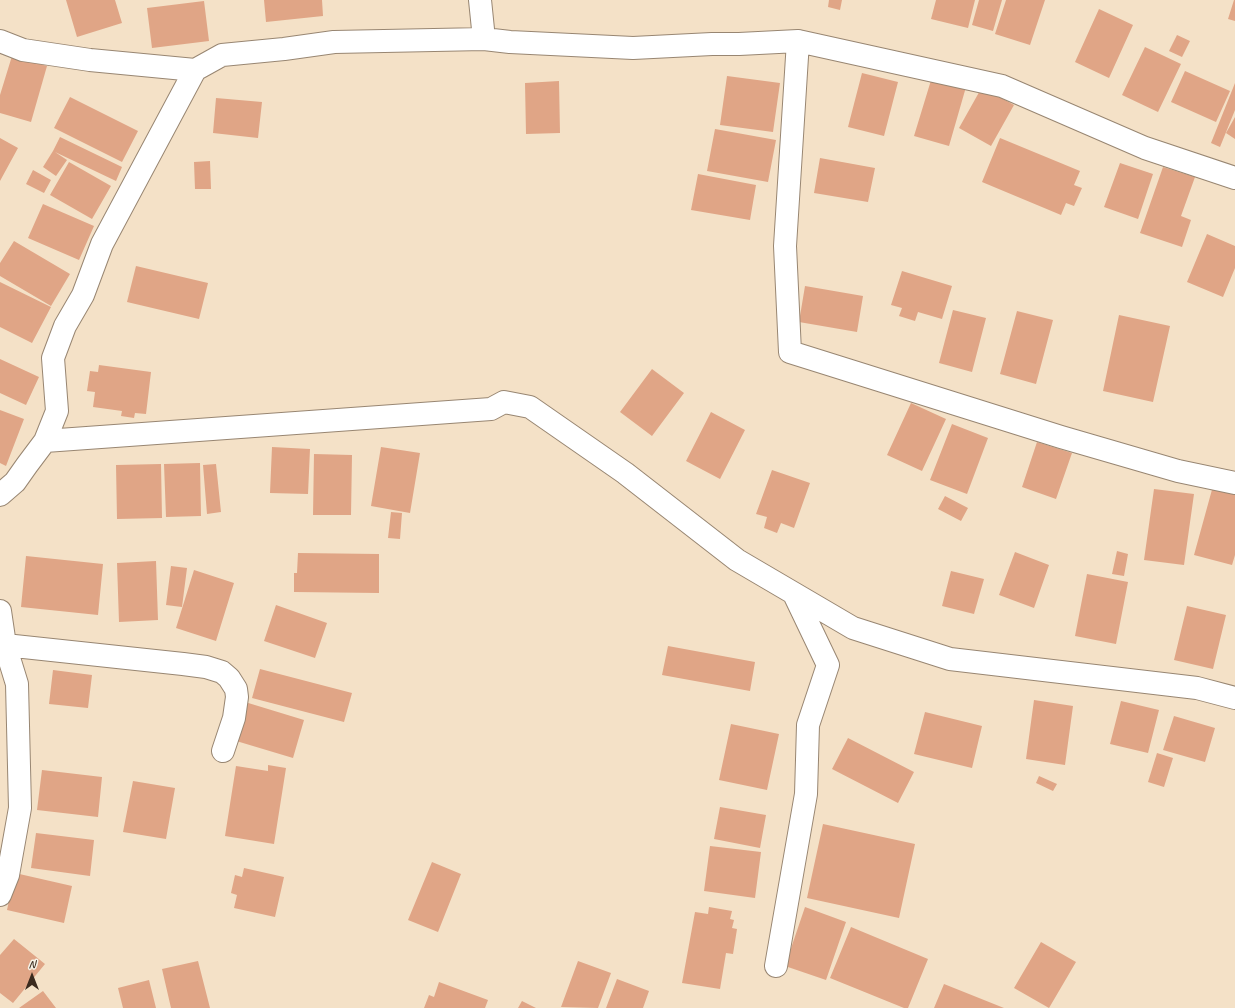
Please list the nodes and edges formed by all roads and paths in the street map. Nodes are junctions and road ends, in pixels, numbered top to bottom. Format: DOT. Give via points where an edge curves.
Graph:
graph roads {
  1 [pos="480,0"];
  2 [pos="484,39"];
  3 [pos="0,41"];
  4 [pos="798,41"];
  5 [pos="195,70"];
  6 [pos="1235,178"];
  7 [pos="45,441"];
  8 [pos="1235,483"];
  9 [pos="0,495"];
  10 [pos="794,594"];
  11 [pos="0,611"];
  12 [pos="5,645"];
  13 [pos="1235,698"];
  14 [pos="223,751"];
  15 [pos="0,895"];
  16 [pos="776,966"];
  1 -- 2 [label="street"];
  2 -- 4 [label="street" via="633,48"];
  2 -- 5 [label="street" via="334,42 222,55"];
  3 -- 5 [label="street" via="23,50 90,60"];
  4 -- 6 [label="street" via="1002,86 1146,148"];
  4 -- 8 [label="street" via="785,246 790,352 1061,437 1178,471"];
  5 -- 7 [label="street" via="102,244 83,296 66,326 53,358 56,410"];
  7 -- 9 [label="street" via="15,482"];
  7 -- 10 [label="street" via="491,409 504,402 530,407 626,472 737,560"];
  10 -- 13 [label="street" via="853,628 950,658 1197,688"];
  10 -- 16 [label="street" via="828,665 808,725 806,794"];
  11 -- 12 [label="street"];
  12 -- 14 [label="street" via="183,664 222,672 236,689 237,697 234,718"];
  12 -- 15 [label="street" via="17,684 20,808 8,875"];
}
